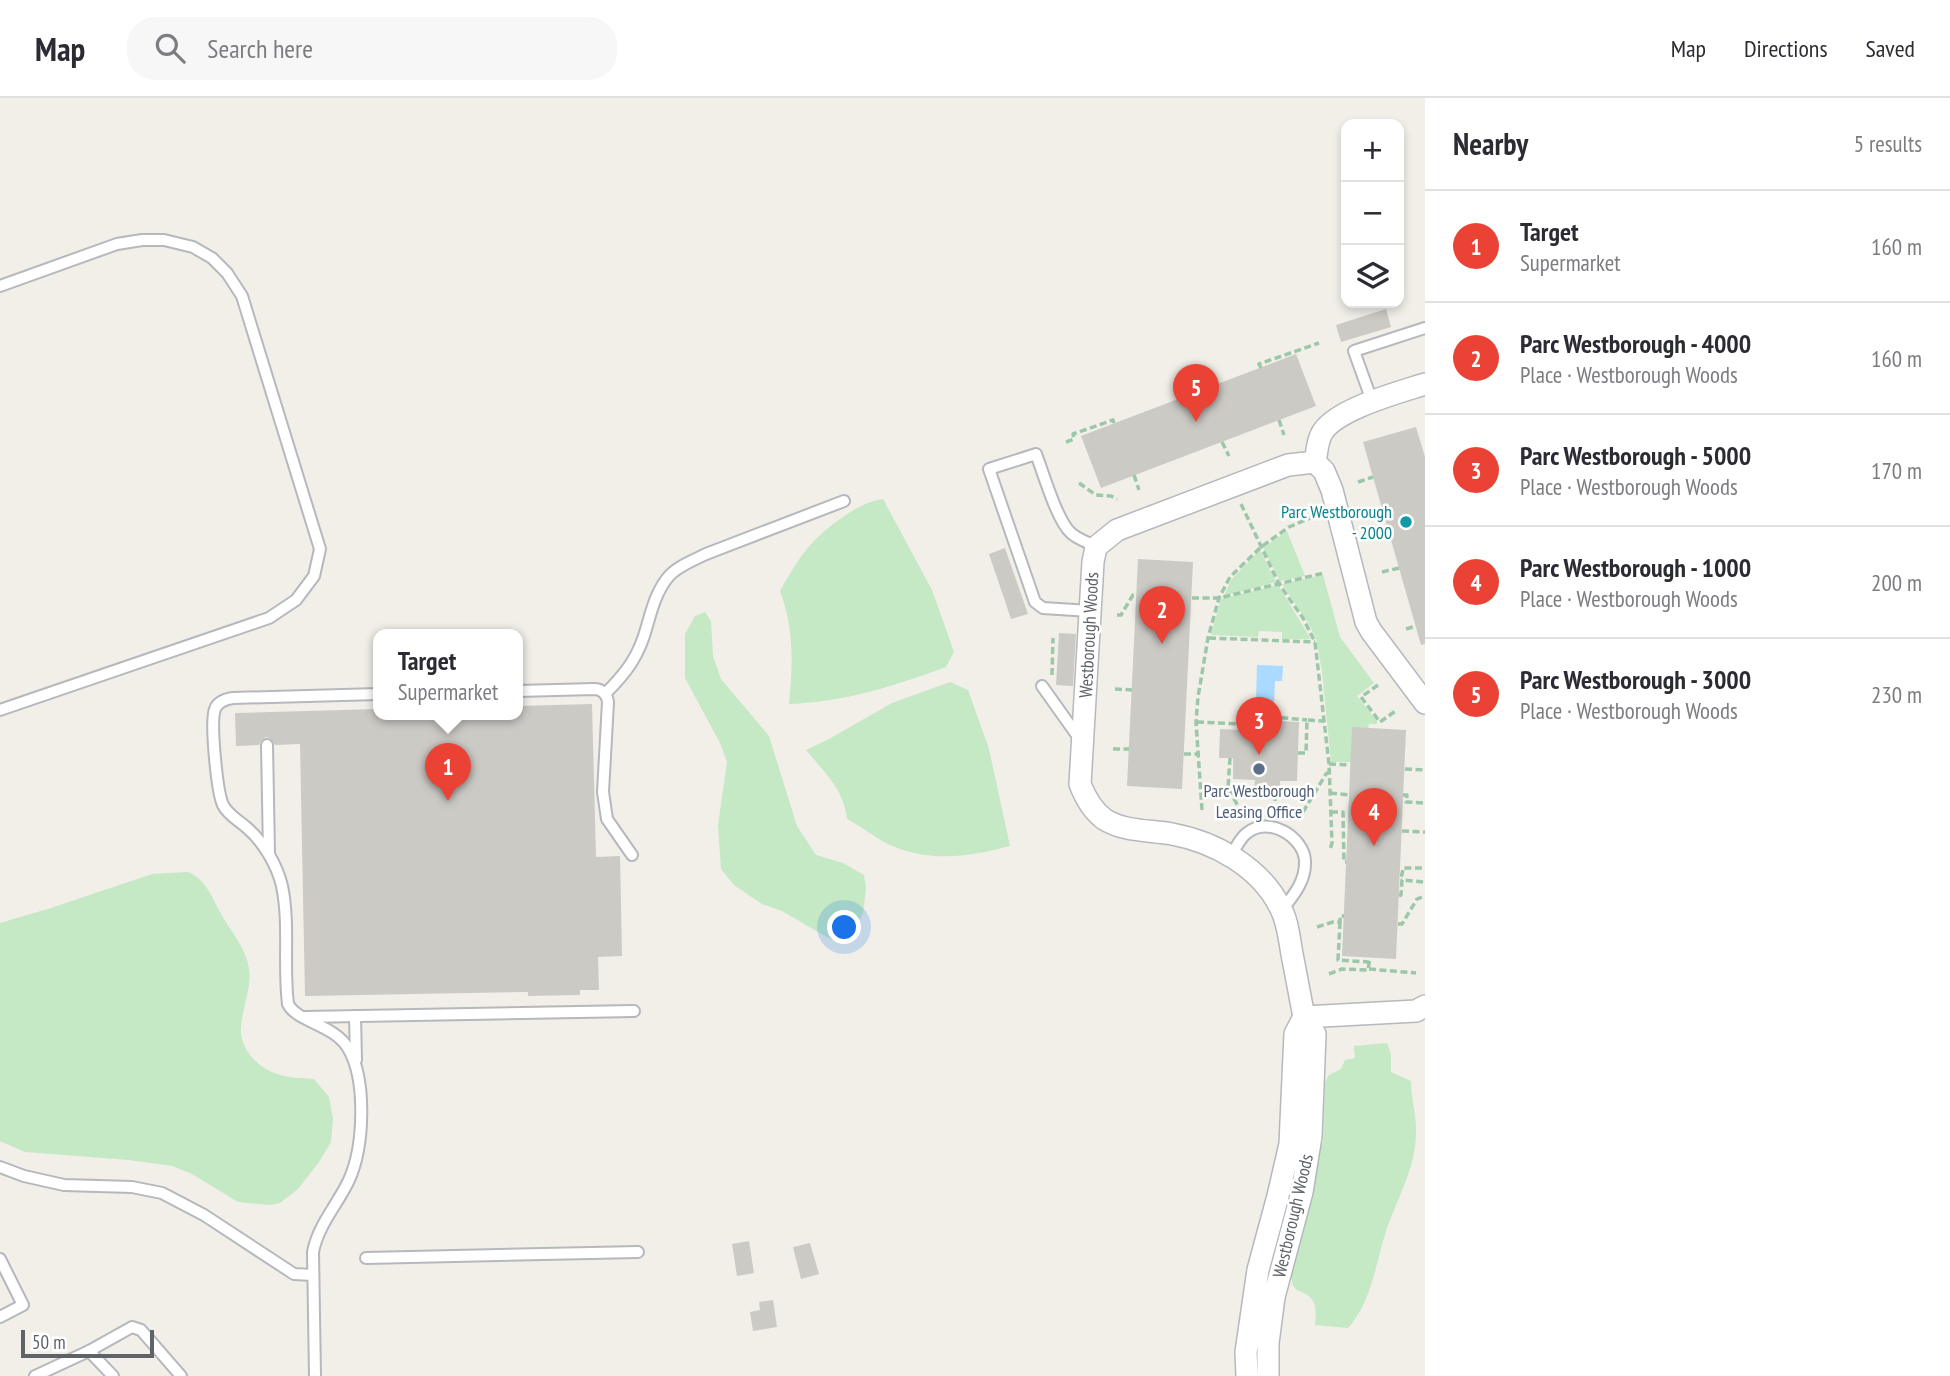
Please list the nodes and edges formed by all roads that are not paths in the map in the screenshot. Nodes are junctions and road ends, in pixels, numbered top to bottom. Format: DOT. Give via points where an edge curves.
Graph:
graph roads {
  1 [pos="0,286"];
  2 [pos="1425,328"];
  3 [pos="1425,384"];
  4 [pos="1371,401"];
  5 [pos="1315,462"];
  6 [pos="844,501"];
  7 [pos="1096,547"];
  8 [pos="1090,611"];
  9 [pos="1042,686"];
  10 [pos="523,691"];
  11 [pos="373,694"];
  12 [pos="605,694"];
  13 [pos="1425,702"];
  14 [pos="0,710"];
  15 [pos="1083,743"];
  16 [pos="267,745"];
  17 [pos="632,855"];
  18 [pos="1231,855"];
  19 [pos="269,856"];
  20 [pos="1282,910"];
  21 [pos="1425,1006"];
  22 [pos="634,1011"];
  23 [pos="355,1016"];
  24 [pos="300,1017"];
  25 [pos="1304,1017"];
  26 [pos="356,1069"];
  27 [pos="0,1167"];
  28 [pos="638,1252"];
  29 [pos="366,1258"];
  30 [pos="0,1259"];
  31 [pos="313,1275"];
  32 [pos="0,1317"];
  33 [pos="89,1351"];
  34 [pos="35,1376"];
  35 [pos="113,1376"];
  36 [pos="181,1376"];
  37 [pos="315,1376"];
  38 [pos="1247,1376"];
  39 [pos="1268,1376"];
  1 -- 14 [label="lane" via="117,244 142,240 193,247 212,258 242,296 320,549 314,576 296,600 269,618"];
  2 -- 4 [label="lane" via="1354,351"];
  3 -- 4 [label="street"];
  4 -- 5 [label="street" via="1328,425"];
  5 -- 7 [label="street, Westborough Woods" via="1288,465 1117,530"];
  5 -- 13 [label="street" via="1332,489 1366,622"];
  6 -- 12 [label="lane" via="706,554 671,575 651,610 628,670"];
  7 -- 8 [label="street, Westborough Woods"];
  7 -- 8 [label="lane" via="1067,529 1036,454 989,469 1034,602 1043,608"];
  8 -- 15 [label="street, Westborough Woods"];
  9 -- 15 [label="lane"];
  10 -- 12 [label="lane" via="594,689"];
  11 -- 19 [label="lane" via="233,698 217,706 215,764 223,804"];
  12 -- 17 [label="lane" via="603,792 607,819"];
  15 -- 18 [label="street, Westborough Woods" via="1080,784 1092,807 1105,819 1124,827 1187,838"];
  16 -- 19 [label="lane"];
  18 -- 20 [label="street, Westborough Woods" via="1265,885"];
  18 -- 20 [label="lane" via="1248,832 1258,828 1293,837 1305,860 1304,872"];
  19 -- 24 [label="lane" via="282,885 285,908 288,1004"];
  20 -- 25 [label="street, Westborough Woods"];
  21 -- 25 [label="street" via="1416,1011"];
  22 -- 23 [label="lane"];
  23 -- 24 [label="lane"];
  23 -- 26 [label="lane"];
  24 -- 26 [label="lane" via="337,1036"];
  25 -- 38 [label="street, Westborough Woods" via="1295,1034 1290,1144 1258,1270"];
  25 -- 39 [label="street, Westborough Woods" via="1315,1034 1311,1136 1274,1297"];
  26 -- 31 [label="lane" via="357,1158 315,1244"];
  27 -- 31 [label="lane" via="64,1185 132,1187 162,1193 294,1273"];
  28 -- 29 [label="lane"];
  30 -- 32 [label="lane" via="23,1305"];
  31 -- 37 [label="lane"];
  33 -- 34 [label="lane"];
  33 -- 35 [label="lane"];
  33 -- 36 [label="lane" via="136,1328"];
}
